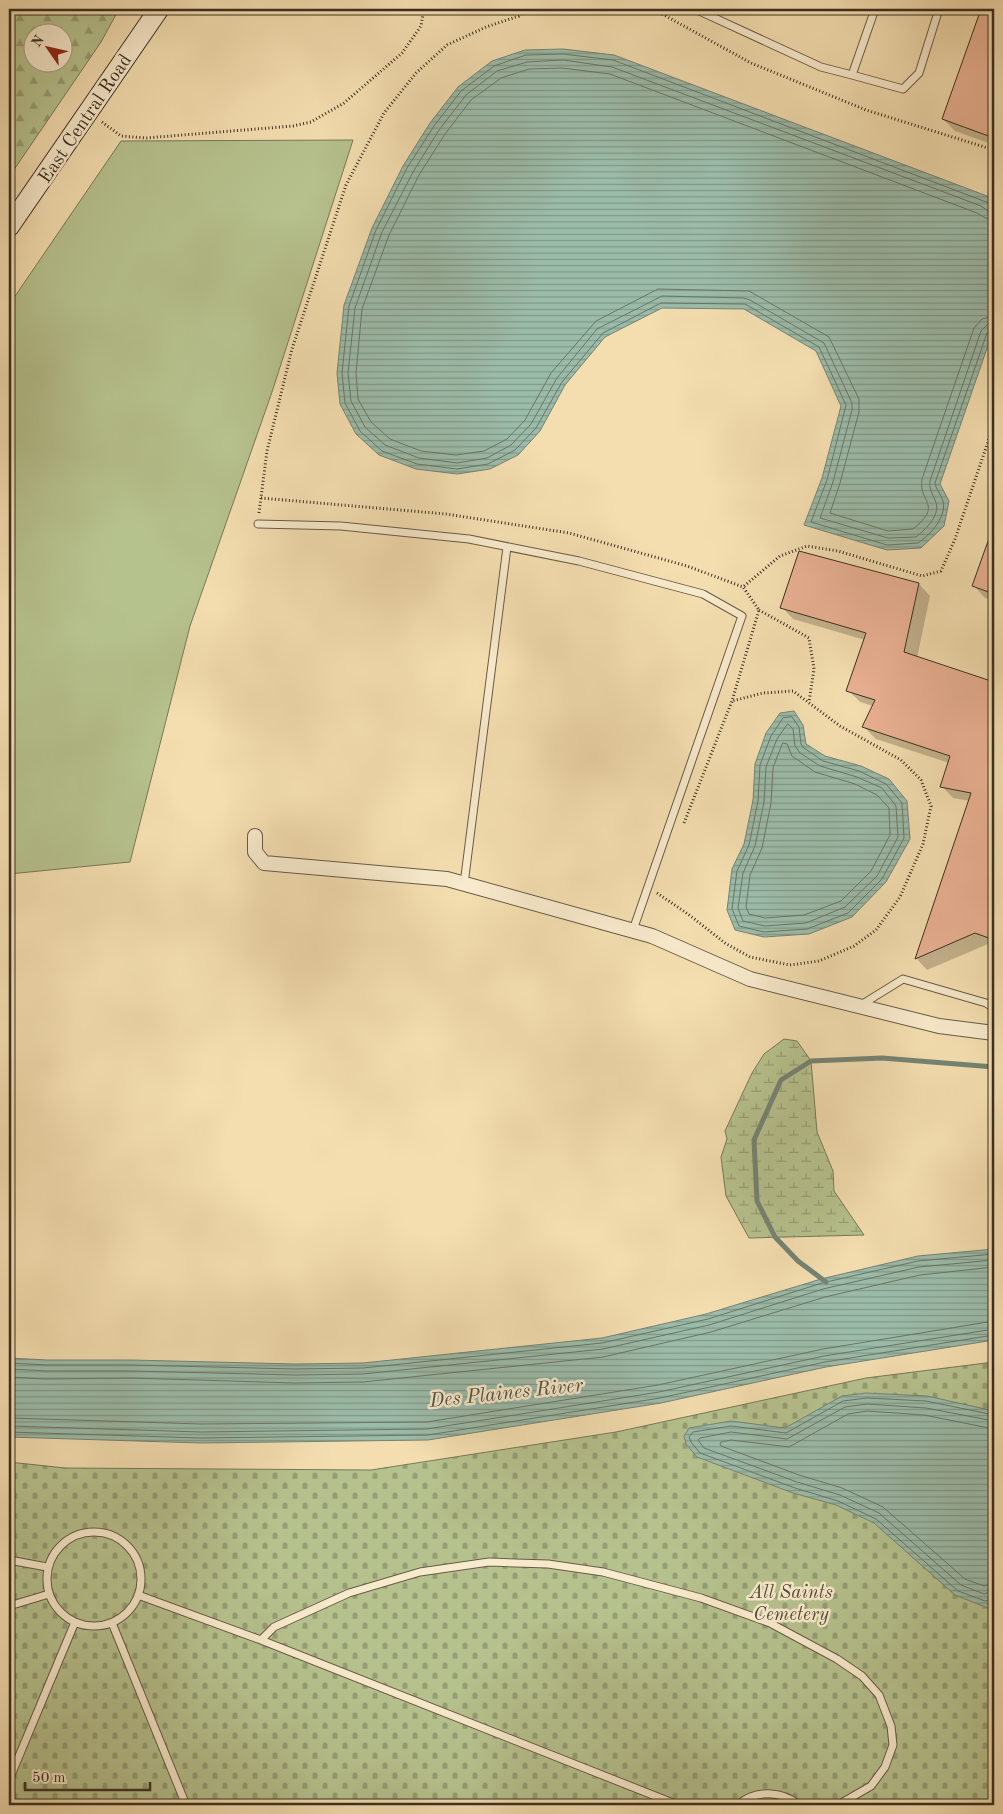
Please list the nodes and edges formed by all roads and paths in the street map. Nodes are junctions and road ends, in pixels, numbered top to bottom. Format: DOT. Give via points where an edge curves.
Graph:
graph roads {
  1 [pos="159,9"];
  2 [pos="424,9"];
  3 [pos="527,9"];
  4 [pos="653,9"];
  5 [pos="695,9"];
  6 [pos="875,9"];
  7 [pos="939,9"];
  8 [pos="852,75"];
  9 [pos="88,111"];
  10 [pos="994,150"];
  11 [pos="9,227"];
  12 [pos="994,424"];
  13 [pos="261,498"];
  14 [pos="258,524"];
  15 [pos="507,547"];
  16 [pos="743,587"];
  17 [pos="759,610"];
  18 [pos="732,701"];
  19 [pos="809,702"];
  20 [pos="682,829"];
  21 [pos="255,836"];
  22 [pos="464,884"];
  23 [pos="661,884"];
  24 [pos="648,887"];
  25 [pos="657,893"];
  26 [pos="633,930"];
  27 [pos="861,1005"];
  28 [pos="994,1008"];
  29 [pos="994,1033"];
  30 [pos="9,1560"];
  31 [pos="47,1568"];
  32 [pos="48,1594"];
  33 [pos="138,1595"];
  34 [pos="9,1606"];
  35 [pos="75,1622"];
  36 [pos="112,1623"];
  37 [pos="261,1640"];
  38 [pos="9,1780"];
  39 [pos="186,1805"];
  40 [pos="678,1805"];
  41 [pos="738,1805"];
  42 [pos="799,1805"];
  43 [pos="838,1805"];
  1 -- 9 [label="main road, East Central Road"];
  2 -- 9 [label="path" via="421,26 402,53 344,103 311,122 146,138 121,136"];
  3 -- 13 [label="path" via="519,16 446,45 416,73 384,112 346,185 292,349 267,451"];
  4 -- 10 [label="path" via="751,63 866,110"];
  5 -- 8 [label="lane" via="821,67"];
  6 -- 8 [label="lane"];
  7 -- 8 [label="lane" via="919,73 903,89"];
  9 -- 11 [label="main road, East Central Road"];
  12 -- 16 [label="path" via="941,571 922,576 838,551 806,546 780,556"];
  13 -- 14 [label="path"];
  13 -- 16 [label="path" via="446,514 569,533 687,566"];
  14 -- 15 [label="lane" via="341,526 469,539"];
  15 -- 22 [label="lane"];
  15 -- 24 [label="lane" via="579,561 703,594 742,616"];
  16 -- 17 [label="path"];
  17 -- 18 [label="path"];
  17 -- 19 [label="path" via="809,638 814,669"];
  18 -- 19 [label="path" via="763,693 793,691"];
  18 -- 20 [label="path"];
  19 -- 25 [label="path" via="840,726 900,760 921,780 931,806 923,844 900,897 876,930 854,946 819,961 790,965 750,957 725,943"];
  21 -- 22 [label="street" via="255,852 264,863 447,879"];
  22 -- 26 [label="street"];
  23 -- 25 [label="path"];
  24 -- 25 [label="path"];
  24 -- 26 [label="lane"];
  26 -- 27 [label="street" via="750,979"];
  27 -- 28 [label="lane" via="903,979"];
  27 -- 29 [label="street" via="939,1026"];
  30 -- 31 [label="lane"];
  31 -- 32 [label="lane"];
  31 -- 33 [label="lane" via="54,1553 77,1534 92,1531 108,1533 127,1545 139,1564 141,1580"];
  32 -- 34 [label="lane"];
  32 -- 35 [label="lane" via="64,1616"];
  33 -- 36 [label="lane" via="128,1611"];
  33 -- 37 [label="lane"];
  35 -- 36 [label="lane" via="93,1626"];
  35 -- 38 [label="lane"];
  36 -- 39 [label="lane"];
  37 -- 40 [label="lane"];
  37 -- 43 [label="lane" via="274,1627 349,1592 420,1572 489,1562 548,1564 603,1572 701,1598 770,1623 837,1659 862,1676 879,1695 891,1726 893,1745 885,1767 871,1786"];
  41 -- 42 [label="lane" via="766,1793 779,1795"];
}
